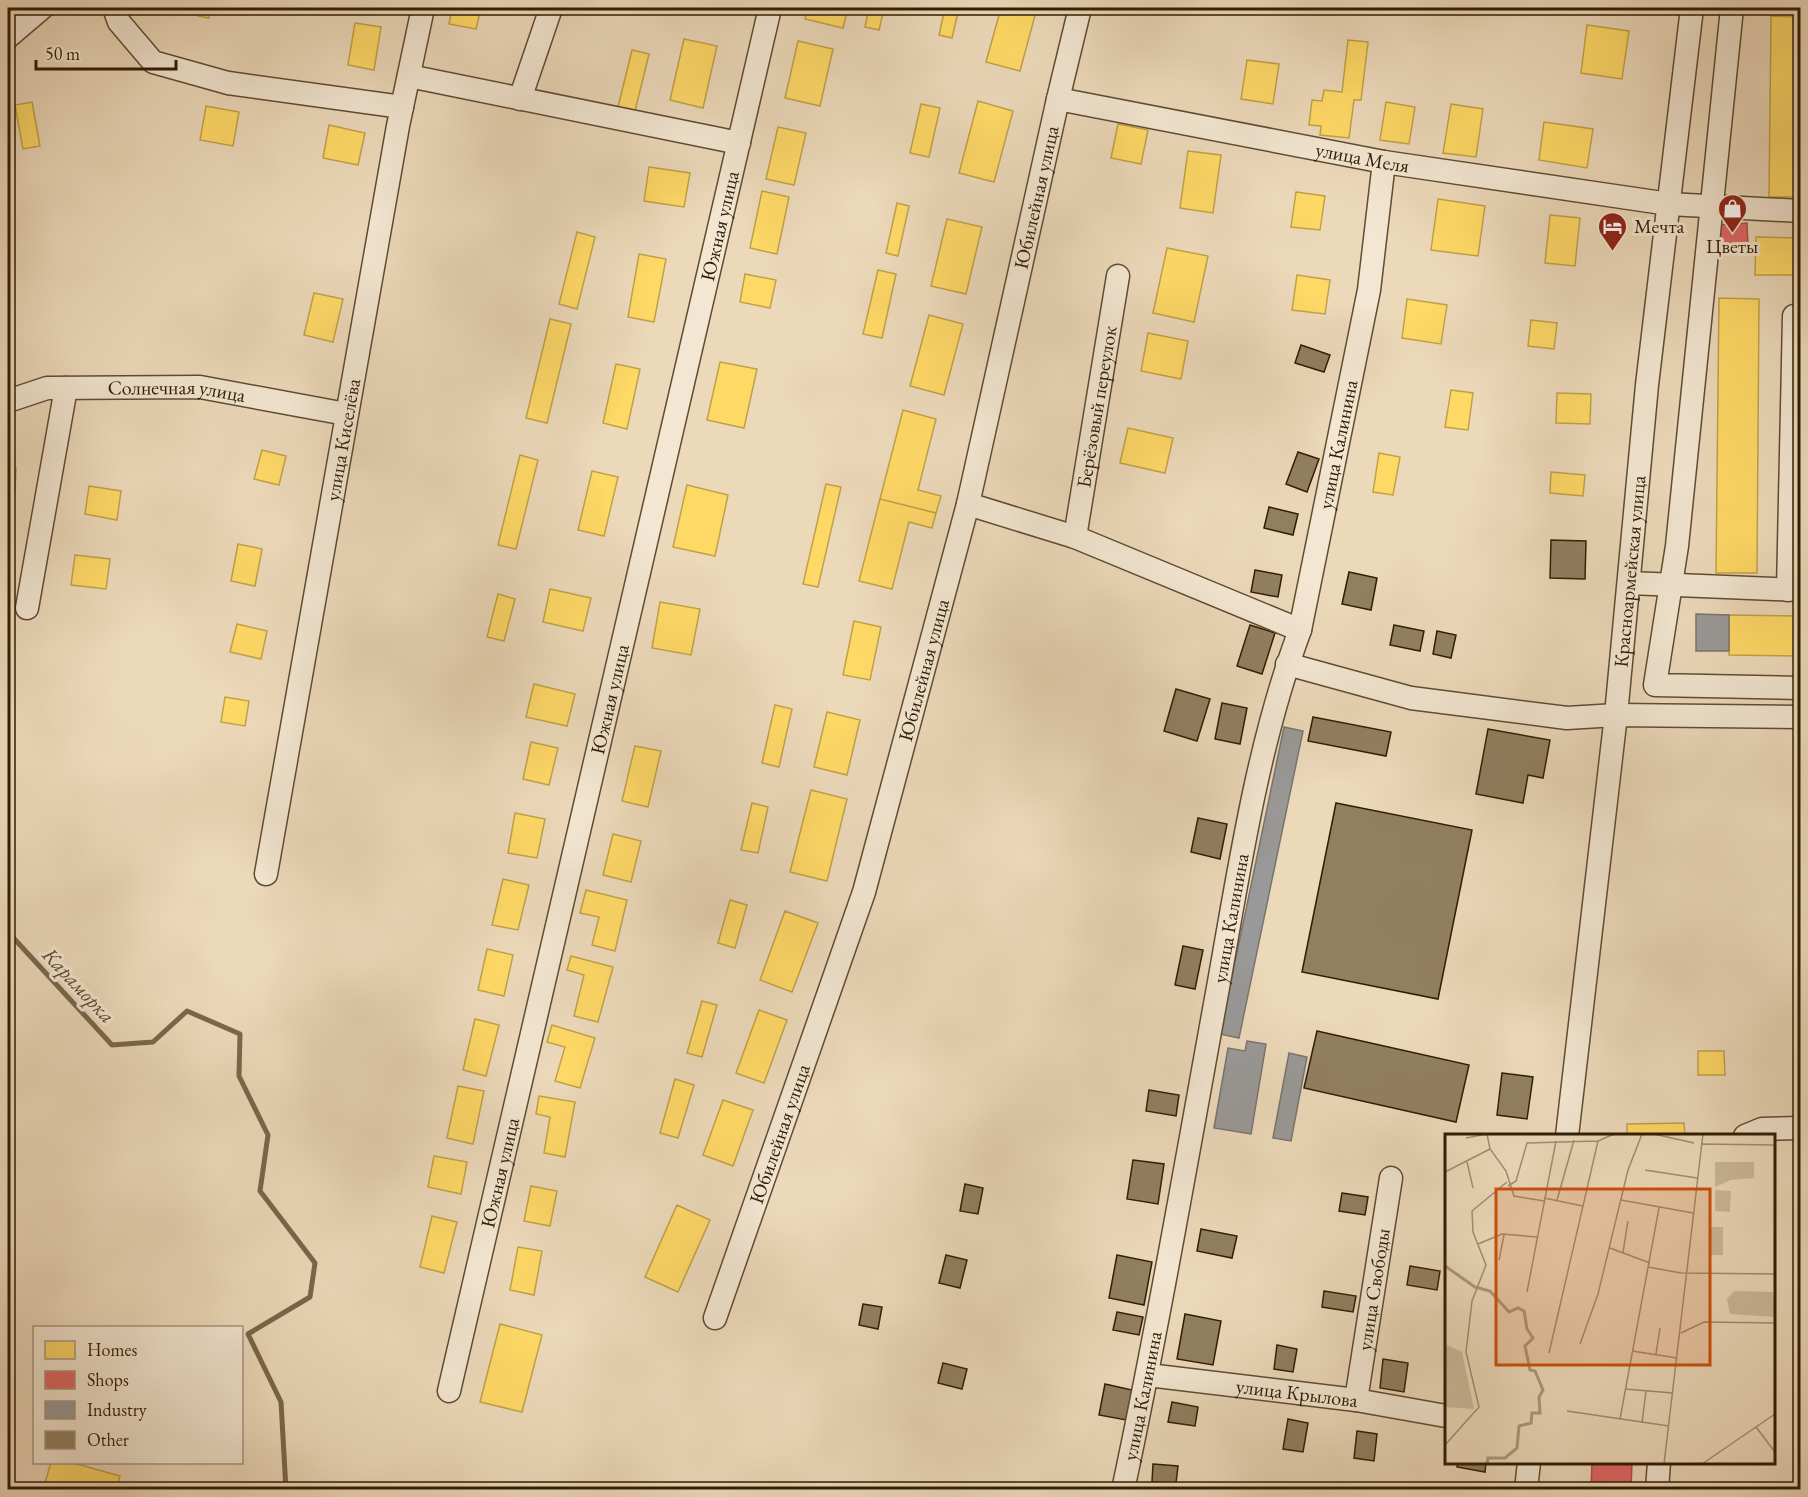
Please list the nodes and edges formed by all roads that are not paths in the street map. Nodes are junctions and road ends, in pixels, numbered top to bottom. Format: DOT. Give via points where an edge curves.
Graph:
graph roads {
  1 [pos="42,8"];
  2 [pos="114,8"];
  3 [pos="423,8"];
  4 [pos="551,8"];
  5 [pos="770,8"];
  6 [pos="1080,8"];
  7 [pos="1692,8"];
  8 [pos="1732,8"];
  9 [pos="8,37"];
  10 [pos="409,76"];
  11 [pos="520,99"];
  12 [pos="1058,99"];
  13 [pos="402,107"];
  14 [pos="739,143"];
  15 [pos="1384,162"];
  16 [pos="1669,204"];
  17 [pos="1711,206"];
  18 [pos="1800,211"];
  19 [pos="1118,276"];
  20 [pos="1800,316"];
  21 [pos="66,388"];
  22 [pos="8,401"];
  23 [pos="346,414"];
  24 [pos="968,504"];
  25 [pos="1075,537"];
  26 [pos="1629,583"];
  27 [pos="1671,585"];
  28 [pos="1794,590"];
  29 [pos="27,608"];
  30 [pos="1300,630"];
  31 [pos="1287,664"];
  32 [pos="1800,688"];
  33 [pos="1616,715"];
  34 [pos="1800,717"];
  35 [pos="266,874"];
  36 [pos="1800,1128"];
  37 [pos="1567,1134"];
  38 [pos="1750,1134"];
  39 [pos="1391,1178"];
  40 [pos="715,1318"];
  41 [pos="1148,1375"];
  42 [pos="449,1391"];
  43 [pos="1356,1400"];
  44 [pos="1445,1416"];
  45 [pos="1529,1464"];
  46 [pos="1659,1464"];
  47 [pos="1123,1490"];
  48 [pos="1526,1490"];
  49 [pos="1657,1490"];
  1 -- 9 [label="street"];
  2 -- 13 [label="street" via="119,22 153,62 228,83"];
  3 -- 10 [label="street, улица Киселёва"];
  4 -- 11 [label="street"];
  5 -- 14 [label="street, Южная улица"];
  6 -- 12 [label="street, Юбилейная улица"];
  7 -- 16 [label="street, Красноармейская улица"];
  8 -- 17 [label="street"];
  10 -- 11 [label="street"];
  10 -- 13 [label="street, улица Киселёва"];
  11 -- 14 [label="street"];
  12 -- 15 [label="street, улица Меля"];
  12 -- 24 [label="street, Юбилейная улица"];
  13 -- 23 [label="street, улица Киселёва"];
  14 -- 42 [label="street, Южная улица"];
  15 -- 16 [label="street, улица Меля"];
  15 -- 30 [label="street, улица Калинина" via="1357,352"];
  16 -- 17 [label="street, улица Меля"];
  16 -- 26 [label="street, Красноармейская улица"];
  17 -- 18 [label="street, улица Меля"];
  17 -- 27 [label="street"];
  19 -- 25 [label="street, Берёзовый переулок"];
  20 -- 28 [label="street" via="1794,316"];
  21 -- 22 [label="street, Солнечная улица" via="47,388"];
  21 -- 23 [label="street, Солнечная улица" via="200,387"];
  21 -- 29 [label="street"];
  23 -- 35 [label="street, улица Киселёва"];
  24 -- 25 [label="street"];
  24 -- 40 [label="street, Юбилейная улица" via="864,892"];
  25 -- 30 [label="street"];
  26 -- 27 [label="street"];
  26 -- 33 [label="street, Красноармейская улица"];
  27 -- 28 [label="street"];
  27 -- 32 [label="street" via="1654,684"];
  30 -- 31 [label="street, улица Калинина"];
  31 -- 33 [label="street" via="1411,698 1567,718"];
  31 -- 41 [label="street, улица Калинина" via="1251,807"];
  33 -- 34 [label="street"];
  33 -- 37 [label="street, Красноармейская улица"];
  36 -- 38 [label="street" via="1762,1129"];
  39 -- 43 [label="street, улица Свободы"];
  41 -- 43 [label="street, улица Крылова"];
  41 -- 47 [label="street, улица Калинина"];
  43 -- 44 [label="street, улица Крылова"];
  45 -- 48 [label="street"];
  46 -- 49 [label="street"];
}
